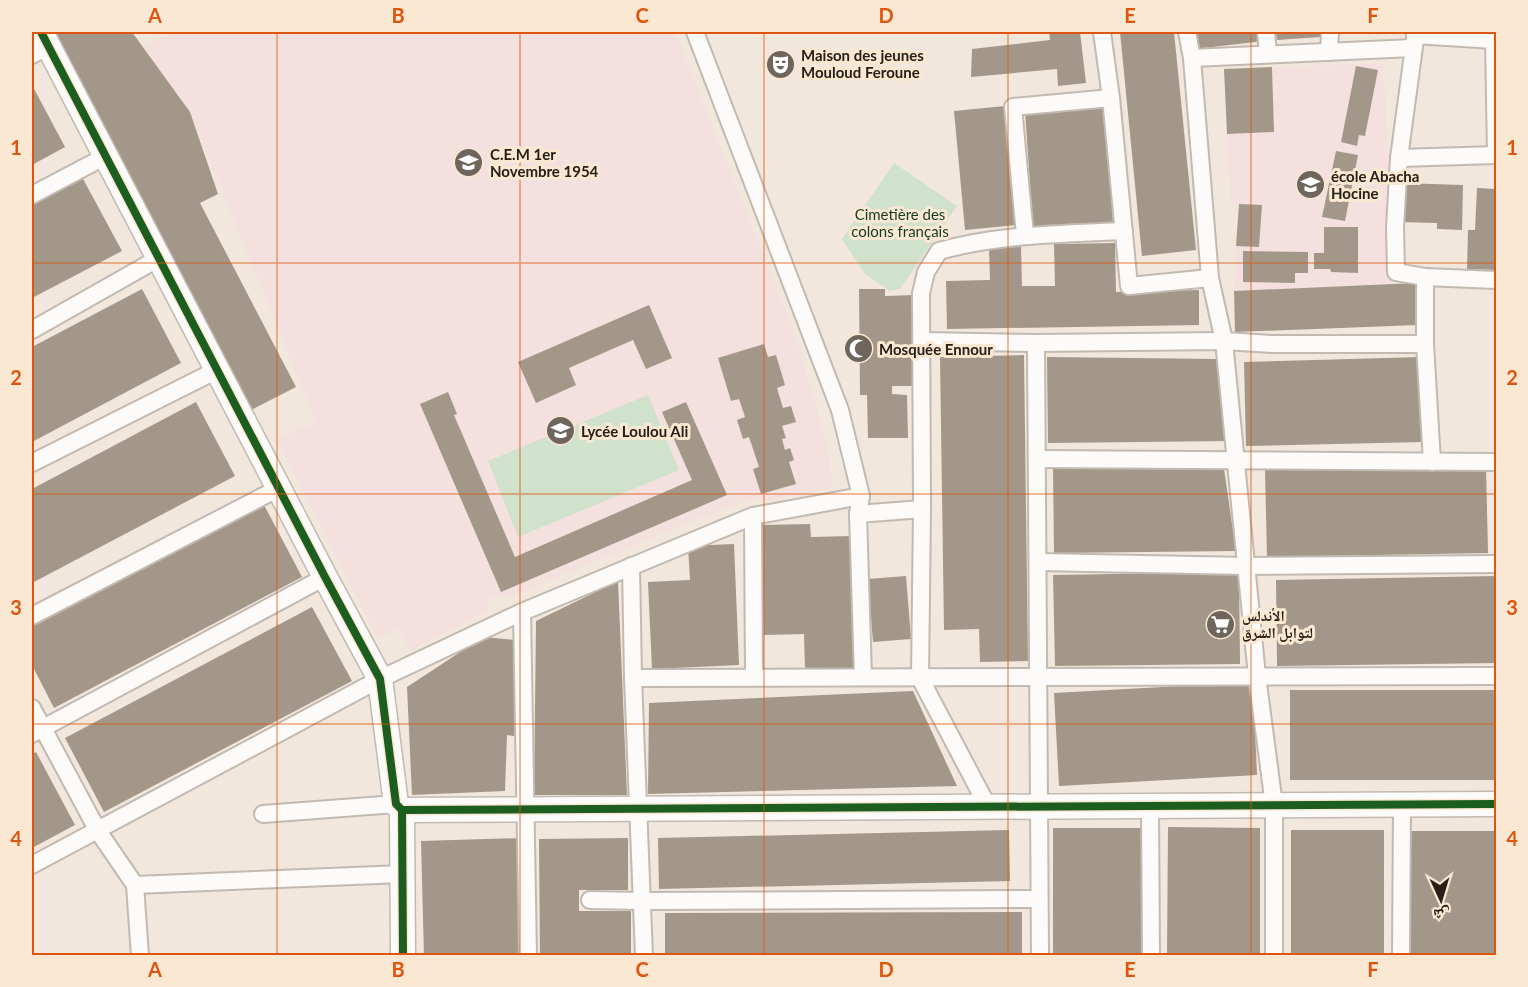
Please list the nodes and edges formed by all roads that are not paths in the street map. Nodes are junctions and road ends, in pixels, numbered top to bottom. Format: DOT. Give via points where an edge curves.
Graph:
graph roads {
  1 [pos="695,32"];
  2 [pos="1102,32"];
  3 [pos="1187,32"];
  4 [pos="1266,32"];
  5 [pos="1330,32"];
  6 [pos="1415,38"];
  7 [pos="41,44"];
  8 [pos="1329,52"];
  9 [pos="1268,54"];
  10 [pos="1192,58"];
  11 [pos="1111,98"];
  12 [pos="1496,155"];
  13 [pos="106,156"];
  14 [pos="1399,158"];
  15 [pos="32,195"];
  16 [pos="1124,231"];
  17 [pos="1025,235"];
  18 [pos="159,258"];
  19 [pos="1425,277"];
  20 [pos="1210,278"];
  21 [pos="1497,280"];
  22 [pos="32,330"];
  23 [pos="922,341"];
  24 [pos="1224,341"];
  25 [pos="1036,343"];
  26 [pos="1425,344"];
  27 [pos="217,370"];
  28 [pos="1037,459"];
  29 [pos="1235,460"];
  30 [pos="1432,462"];
  31 [pos="1497,462"];
  32 [pos="32,463"];
  33 [pos="279,488"];
  34 [pos="861,496"];
  35 [pos="922,509"];
  36 [pos="858,514"];
  37 [pos="753,516"];
  38 [pos="1038,562"];
  39 [pos="1497,564"];
  40 [pos="631,566"];
  41 [pos="1246,566"];
  42 [pos="325,577"];
  43 [pos="522,612"];
  44 [pos="32,616"];
  45 [pos="754,676"];
  46 [pos="863,676"];
  47 [pos="1257,676"];
  48 [pos="1497,676"];
  49 [pos="1039,677"];
  50 [pos="633,678"];
  51 [pos="920,678"];
  52 [pos="380,679"];
  53 [pos="32,708"];
  54 [pos="37,731"];
  55 [pos="1497,804"];
  56 [pos="1275,805"];
  57 [pos="1402,805"];
  58 [pos="1150,806"];
  59 [pos="399,807"];
  60 [pos="988,807"];
  61 [pos="1039,807"];
  62 [pos="526,809"];
  63 [pos="639,809"];
  64 [pos="263,814"];
  65 [pos="98,831"];
  66 [pos="32,865"];
  67 [pos="404,874"];
  68 [pos="135,885"];
  69 [pos="1039,899"];
  70 [pos="590,900"];
  71 [pos="643,902"];
  72 [pos="140,956"];
  73 [pos="403,956"];
  74 [pos="528,956"];
  75 [pos="644,956"];
  76 [pos="1040,956"];
  77 [pos="1151,956"];
  78 [pos="1274,956"];
  79 [pos="1401,956"];
  1 -- 34 [label="street" via="840,410"];
  2 -- 11 [label="street"];
  3 -- 10 [label="street"];
  4 -- 9 [label="street"];
  5 -- 8 [label="street"];
  6 -- 8 [label="street"];
  6 -- 12 [label="street" via="1494,40"];
  6 -- 14 [label="street"];
  7 -- 13 [label="street"];
  8 -- 9 [label="street"];
  9 -- 10 [label="street"];
  10 -- 20 [label="street"];
  11 -- 16 [label="street"];
  11 -- 17 [label="street" via="1013,107"];
  12 -- 14 [label="street"];
  13 -- 15 [label="street"];
  13 -- 18 [label="street"];
  14 -- 19 [label="street" via="1396,272"];
  16 -- 17 [label="street"];
  16 -- 20 [label="street" via="1129,286"];
  17 -- 23 [label="street" via="939,251 926,272 921,293"];
  18 -- 22 [label="street"];
  18 -- 27 [label="street"];
  19 -- 21 [label="street"];
  19 -- 26 [label="street"];
  20 -- 24 [label="street"];
  23 -- 25 [label="street"];
  23 -- 35 [label="street"];
  24 -- 25 [label="street"];
  24 -- 26 [label="street"];
  24 -- 29 [label="street"];
  25 -- 28 [label="street"];
  26 -- 30 [label="street"];
  27 -- 32 [label="street"];
  27 -- 33 [label="street"];
  28 -- 29 [label="street"];
  28 -- 38 [label="street"];
  29 -- 30 [label="street"];
  29 -- 41 [label="street"];
  30 -- 31 [label="street"];
  33 -- 42 [label="street"];
  33 -- 44 [label="street"];
  34 -- 36 [label="street"];
  34 -- 37 [label="street"];
  35 -- 36 [label="street"];
  35 -- 51 [label="street"];
  36 -- 46 [label="street"];
  37 -- 40 [label="street"];
  37 -- 45 [label="street"];
  38 -- 41 [label="street"];
  38 -- 49 [label="street"];
  39 -- 41 [label="street"];
  40 -- 43 [label="street"];
  40 -- 50 [label="street"];
  41 -- 47 [label="street"];
  42 -- 52 [label="street"];
  42 -- 54 [label="street"];
  43 -- 52 [label="street"];
  43 -- 62 [label="street"];
  45 -- 46 [label="street"];
  45 -- 50 [label="street"];
  46 -- 51 [label="street"];
  47 -- 48 [label="street"];
  47 -- 49 [label="street"];
  47 -- 56 [label="street"];
  49 -- 51 [label="street"];
  49 -- 61 [label="street"];
  50 -- 63 [label="street"];
  51 -- 60 [label="street"];
  52 -- 59 [label="street"];
  52 -- 65 [label="street"];
  53 -- 54 [label="street"];
  54 -- 65 [label="street"];
  55 -- 57 [label="street"];
  56 -- 57 [label="street"];
  56 -- 58 [label="street"];
  56 -- 78 [label="street"];
  57 -- 79 [label="street"];
  58 -- 61 [label="street"];
  58 -- 77 [label="street"];
  59 -- 62 [label="street"];
  59 -- 64 [label="street"];
  59 -- 67 [label="street"];
  60 -- 61 [label="street"];
  60 -- 63 [label="street"];
  61 -- 69 [label="street"];
  62 -- 63 [label="street"];
  62 -- 74 [label="street"];
  63 -- 71 [label="street"];
  65 -- 66 [label="street"];
  65 -- 68 [label="street"];
  67 -- 68 [label="street"];
  67 -- 73 [label="street"];
  68 -- 72 [label="street"];
  69 -- 71 [label="street"];
  69 -- 76 [label="street"];
  70 -- 71 [label="street"];
  71 -- 75 [label="street"];
}
